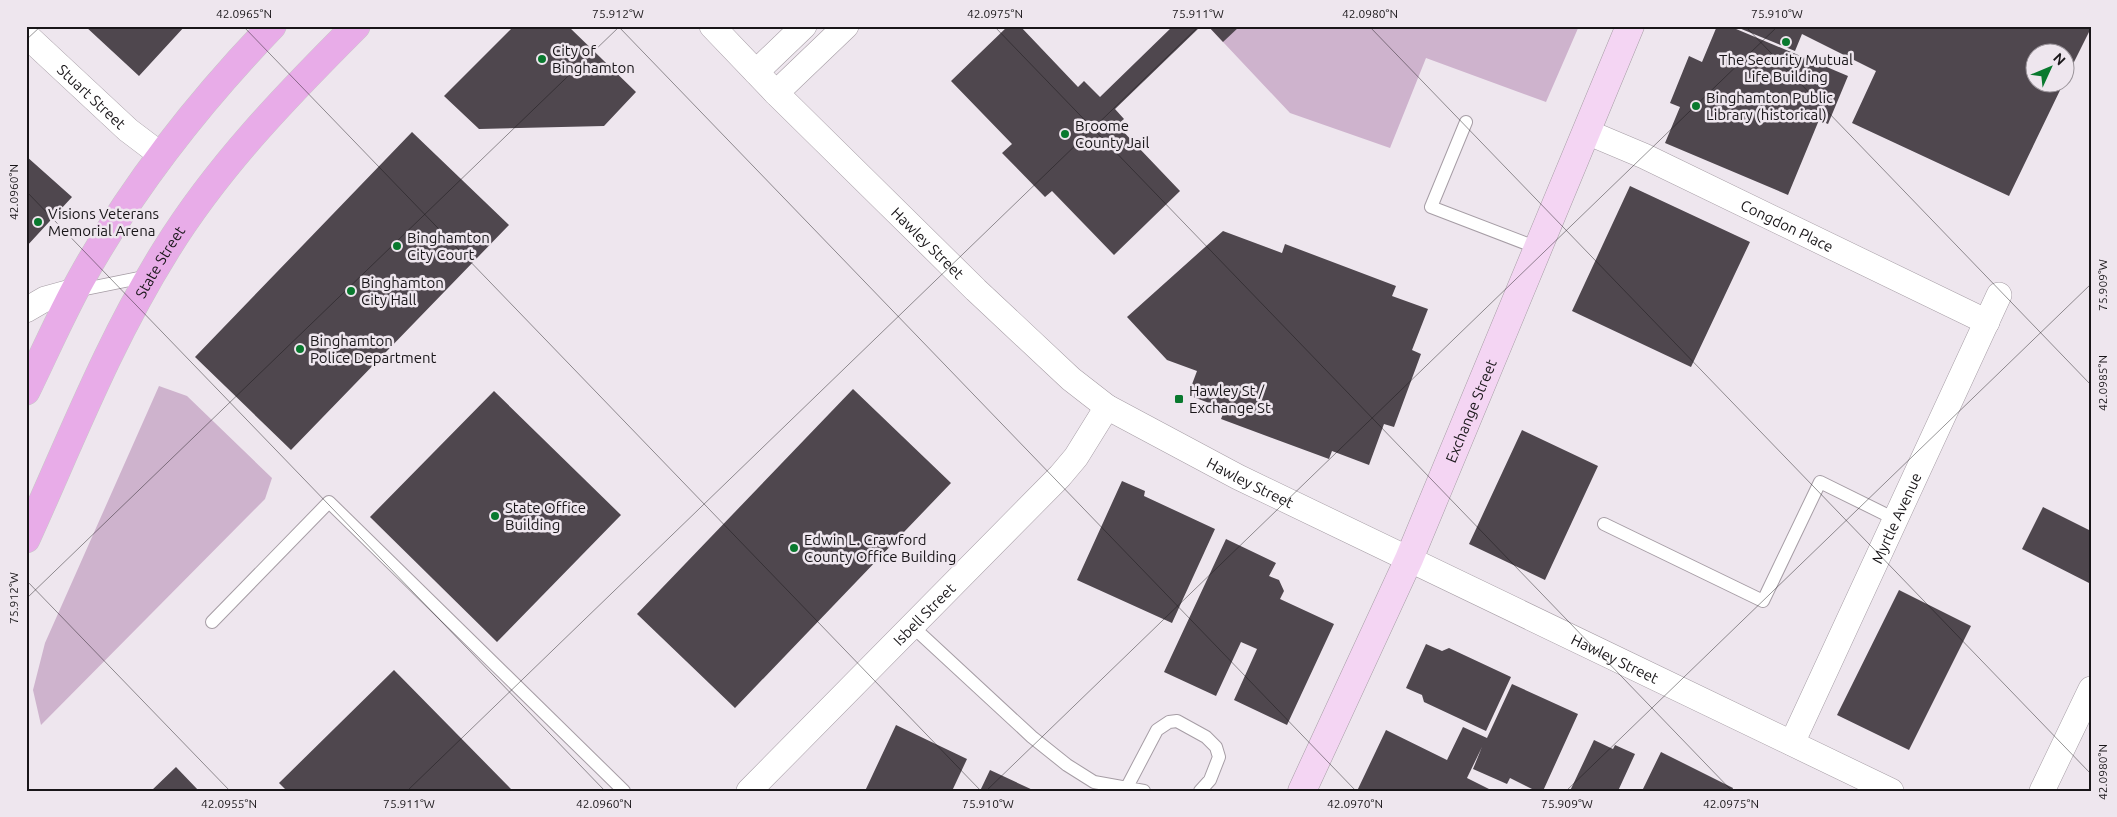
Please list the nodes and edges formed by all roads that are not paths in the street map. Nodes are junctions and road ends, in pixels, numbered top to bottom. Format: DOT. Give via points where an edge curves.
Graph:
graph roads {
  1 [pos="272,26"];
  2 [pos="356,26"];
  3 [pos="712,26"];
  4 [pos="804,26"];
  5 [pos="846,26"];
  6 [pos="1630,26"];
  7 [pos="26,35"];
  8 [pos="756,72"];
  9 [pos="776,93"];
  10 [pos="1466,122"];
  11 [pos="1587,132"];
  12 [pos="161,155"];
  13 [pos="1538,248"];
  14 [pos="151,276"];
  15 [pos="74,291"];
  16 [pos="1999,295"];
  17 [pos="26,310"];
  18 [pos="1987,322"];
  19 [pos="26,391"];
  20 [pos="1107,407"];
  21 [pos="1895,519"];
  22 [pos="1604,524"];
  23 [pos="26,539"];
  24 [pos="1409,559"];
  25 [pos="212,622"];
  26 [pos="912,626"];
  27 [pos="2091,689"];
  28 [pos="1792,743"];
  29 [pos="1126,789"];
  30 [pos="624,791"];
  31 [pos="749,791"];
  32 [pos="1144,791"];
  33 [pos="1200,791"];
  34 [pos="1302,791"];
  35 [pos="1891,791"];
  36 [pos="2042,791"];
  1 -- 12 [label="main road" via="208,95"];
  2 -- 14 [label="main road, State Street" via="231,159"];
  3 -- 8 [label="street, Hawley Street"];
  4 -- 8 [label="street"];
  5 -- 9 [label="street"];
  6 -- 11 [label="main road, Exchange Street"];
  7 -- 12 [label="street, Stuart Street" via="128,130"];
  8 -- 9 [label="street, Hawley Street"];
  9 -- 20 [label="street, Hawley Street" via="976,290 1076,384"];
  10 -- 13 [label="lane" via="1431,207"];
  11 -- 13 [label="main road, Exchange Street"];
  11 -- 18 [label="street, Congdon Place" via="1644,156"];
  12 -- 15 [label="main road" via="116,220"];
  13 -- 24 [label="main road, Exchange Street"];
  14 -- 15 [label="lane"];
  14 -- 23 [label="main road, State Street" via="112,348"];
  15 -- 17 [label="street" via="45,299"];
  15 -- 19 [label="main road"];
  16 -- 18 [label="street, Myrtle Avenue"];
  18 -- 21 [label="street, Myrtle Avenue"];
  20 -- 24 [label="street, Hawley Street" via="1212,464"];
  20 -- 26 [label="street, Isbell Street" via="1069,466"];
  21 -- 22 [label="lane" via="1820,482 1763,601"];
  21 -- 28 [label="street, Myrtle Avenue"];
  24 -- 28 [label="street, Hawley Street"];
  24 -- 34 [label="main road, Exchange Street"];
  25 -- 30 [label="lane" via="329,502"];
  26 -- 29 [label="lane" via="1032,737 1067,765 1094,782"];
  26 -- 31 [label="street, Isbell Street"];
  27 -- 36 [label="street"];
  28 -- 35 [label="street, Hawley Street"];
  29 -- 32 [label="lane"];
  29 -- 33 [label="lane" via="1157,730 1177,721 1206,736 1216,747 1219,757 1210,780"];
}
